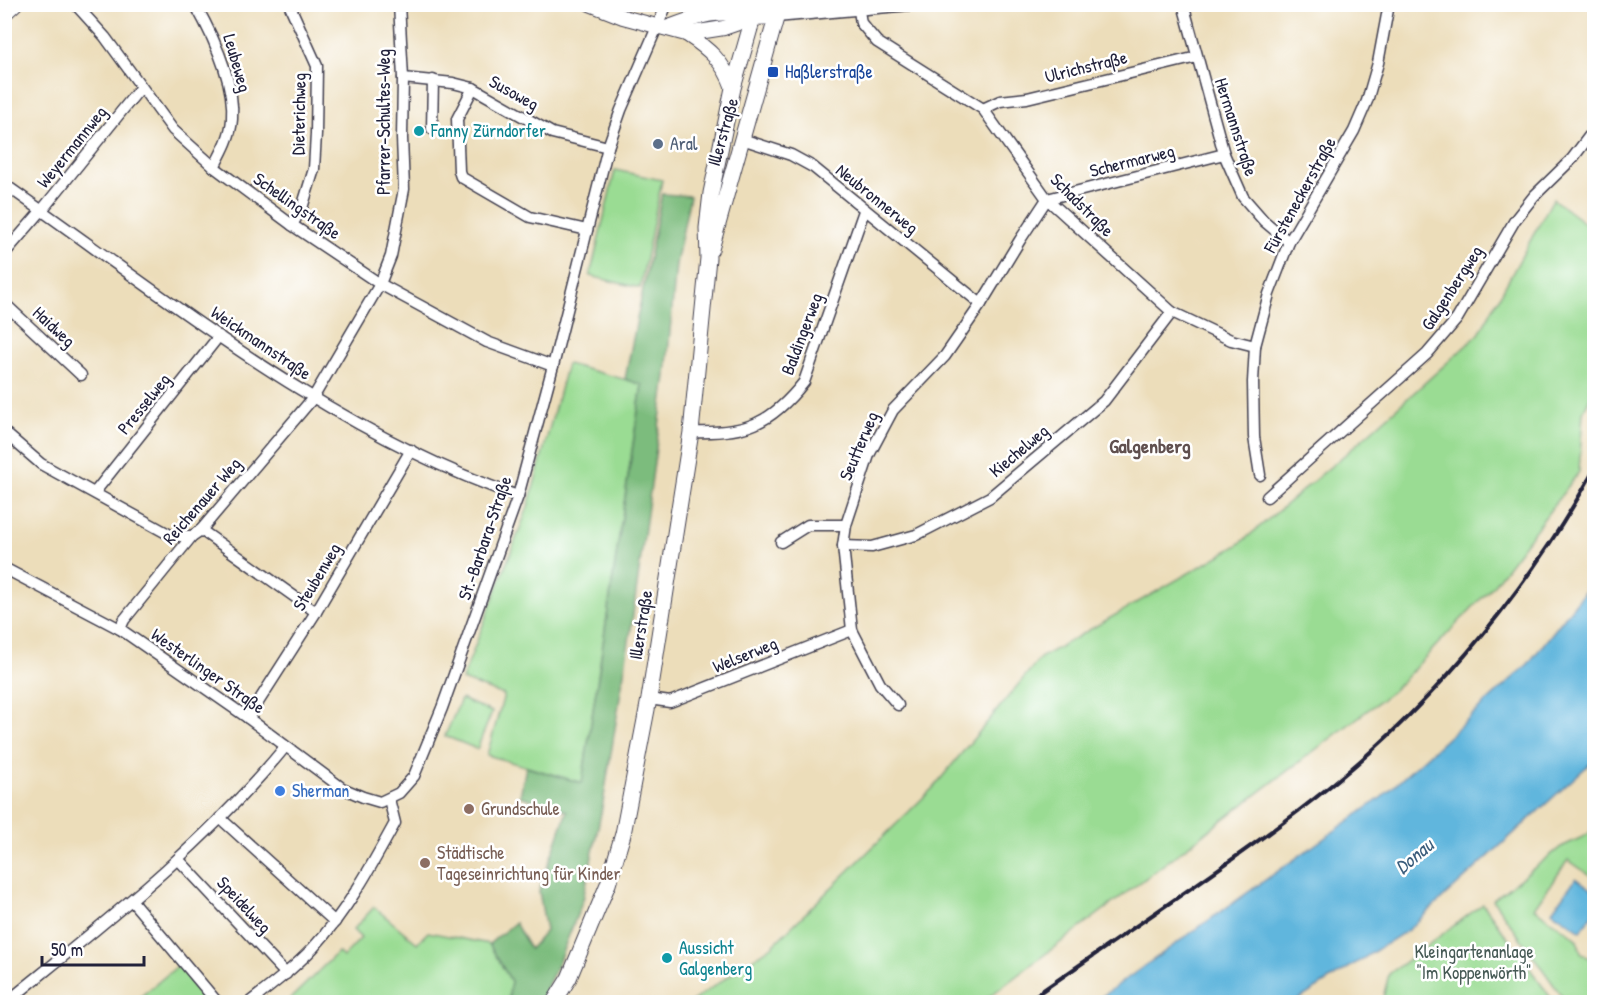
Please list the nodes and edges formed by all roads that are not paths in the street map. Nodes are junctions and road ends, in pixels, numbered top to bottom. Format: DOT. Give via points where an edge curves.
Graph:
graph roads {
  1 [pos="15,4"];
  2 [pos="75,4"];
  3 [pos="195,4"];
  4 [pos="289,4"];
  5 [pos="399,4"];
  6 [pos="590,4"];
  7 [pos="667,4"];
  8 [pos="723,4"];
  9 [pos="922,4"];
  10 [pos="1183,4"];
  11 [pos="1389,4"];
  12 [pos="1590,4"];
  13 [pos="1594,6"];
  14 [pos="755,11"];
  15 [pos="778,11"];
  16 [pos="859,11"];
  17 [pos="710,13"];
  18 [pos="4,14"];
  19 [pos="662,27"];
  20 [pos="686,34"];
  21 [pos="1197,57"];
  22 [pos="403,78"];
  23 [pos="433,80"];
  24 [pos="141,87"];
  25 [pos="473,88"];
  26 [pos="732,88"];
  27 [pos="983,109"];
  28 [pos="432,129"];
  29 [pos="1594,130"];
  30 [pos="742,139"];
  31 [pos="608,147"];
  32 [pos="1224,154"];
  33 [pos="214,167"];
  34 [pos="4,184"];
  35 [pos="1047,199"];
  36 [pos="42,210"];
  37 [pos="864,211"];
  38 [pos="292,225"];
  39 [pos="587,230"];
  40 [pos="1289,242"];
  41 [pos="4,254"];
  42 [pos="708,258"];
  43 [pos="380,284"];
  44 [pos="4,303"];
  45 [pos="981,304"];
  46 [pos="1172,312"];
  47 [pos="219,336"];
  48 [pos="1255,346"];
  49 [pos="553,366"];
  50 [pos="81,375"];
  51 [pos="313,398"];
  52 [pos="4,432"];
  53 [pos="691,432"];
  54 [pos="411,450"];
  55 [pos="1260,475"];
  56 [pos="95,492"];
  57 [pos="518,496"];
  58 [pos="1267,497"];
  59 [pos="846,525"];
  60 [pos="196,533"];
  61 [pos="782,542"];
  62 [pos="843,546"];
  63 [pos="4,568"];
  64 [pos="316,612"];
  65 [pos="120,629"];
  66 [pos="852,630"];
  67 [pos="649,699"];
  68 [pos="898,705"];
  69 [pos="248,718"];
  70 [pos="285,747"];
  71 [pos="389,799"];
  72 [pos="220,818"];
  73 [pos="178,858"];
  74 [pos="132,901"];
  75 [pos="335,922"];
  76 [pos="286,974"];
  77 [pos="563,995"];
  78 [pos="7,1002"];
  79 [pos="217,1002"];
  80 [pos="250,1002"];
  81 [pos="554,1002"];
  1 -- 18 [label="street"];
  2 -- 24 [label="street, Schellingstraße"];
  3 -- 33 [label="street, Leubeweg" via="211,32 231,92 232,120"];
  4 -- 38 [label="street, Dieterichweg" via="317,66 314,169 302,208"];
  5 -- 22 [label="street, Pfarrer-Schultes-Weg"];
  6 -- 19 [label="street"];
  7 -- 19 [label="street, St.-Barbara-Straße"];
  8 -- 17 [label="street"];
  9 -- 16 [label="street"];
  10 -- 21 [label="street, Hermannstraße"];
  11 -- 40 [label="street, Fürsteneckerstraße" via="1367,101"];
  12 -- 13 [label="street"];
  14 -- 15 [label="street"];
  14 -- 17 [label="street"];
  14 -- 20 [label="street" via="724,28"];
  14 -- 26 [label="main road, Illerstraße"];
  15 -- 16 [label="street"];
  15 -- 30 [label="main road, Illerstraße"];
  16 -- 27 [label="street, Schadstraße" via="861,23 877,42"];
  17 -- 19 [label="street"];
  19 -- 20 [label="street"];
  19 -- 31 [label="street, St.-Barbara-Straße"];
  20 -- 26 [label="street" via="721,63"];
  21 -- 27 [label="street, Ulrichstraße" via="1028,98 1000,101"];
  21 -- 32 [label="street, Hermannstraße"];
  22 -- 23 [label="street, Susoweg"];
  22 -- 43 [label="street, Pfarrer-Schultes-Weg" via="404,189 391,256"];
  23 -- 25 [label="street, Susoweg"];
  23 -- 28 [label="street"];
  24 -- 33 [label="street, Schellingstraße" via="173,130"];
  24 -- 36 [label="street, Weyermannweg"];
  25 -- 31 [label="street, Susoweg" via="552,133"];
  25 -- 39 [label="street" via="457,119 461,177 530,217"];
  26 -- 42 [label="main road, Illerstraße" via="711,193"];
  27 -- 35 [label="street, Schadstraße"];
  29 -- 58 [label="street, Galgenbergweg" via="1515,220 1457,319 1427,354"];
  30 -- 37 [label="street, Neubronnerweg" via="791,155 813,167"];
  30 -- 42 [label="main road, Illerstraße"];
  31 -- 39 [label="street, St.-Barbara-Straße"];
  32 -- 35 [label="street, Schermarweg"];
  32 -- 40 [label="street, Hermannstraße" via="1243,197"];
  33 -- 38 [label="street, Schellingstraße"];
  34 -- 36 [label="street, Weickmannstraße"];
  35 -- 45 [label="street, Seutterweg"];
  35 -- 46 [label="street, Schadstraße"];
  36 -- 41 [label="street, Weyermannweg"];
  36 -- 47 [label="street, Weickmannstraße"];
  37 -- 45 [label="street, Neubronnerweg"];
  37 -- 53 [label="street, Baldingerweg" via="804,382 767,418 746,428"];
  38 -- 43 [label="street, Schellingstraße"];
  39 -- 49 [label="street, St.-Barbara-Straße"];
  40 -- 48 [label="street, Fürsteneckerstraße"];
  42 -- 53 [label="main road, Illerstraße"];
  43 -- 49 [label="street, Schellingstraße" via="487,342"];
  43 -- 51 [label="street, Pfarrer-Schultes-Weg"];
  44 -- 50 [label="street, Haidweg"];
  45 -- 59 [label="street, Seutterweg" via="945,356 893,410 869,455"];
  46 -- 48 [label="street, Schadstraße" via="1232,340"];
  46 -- 62 [label="street, Kiechelweg" via="1104,401 990,497 916,535 872,547"];
  47 -- 51 [label="street, Weickmannstraße"];
  47 -- 56 [label="street, Presselweg"];
  48 -- 55 [label="street, Fürsteneckerstraße" via="1254,437"];
  49 -- 57 [label="street, St.-Barbara-Straße"];
  51 -- 54 [label="street, Weickmannstraße"];
  51 -- 60 [label="street, Reichenauer Weg"];
  52 -- 56 [label="street" via="41,464"];
  53 -- 67 [label="main road, Illerstraße"];
  54 -- 57 [label="street, Weickmannstraße" via="477,482"];
  54 -- 64 [label="street, Steubenweg"];
  56 -- 60 [label="street" via="172,536"];
  57 -- 71 [label="street, St.-Barbara-Straße" via="414,776"];
  59 -- 61 [label="street" via="808,525"];
  59 -- 62 [label="street, Seutterweg"];
  60 -- 64 [label="street"];
  60 -- 65 [label="street, Reichenauer Weg"];
  62 -- 66 [label="street, Seutterweg"];
  63 -- 65 [label="street, Westerlinger Straße"];
  64 -- 69 [label="street, Steubenweg"];
  65 -- 69 [label="street, Westerlinger Straße"];
  66 -- 67 [label="street, Welserweg" via="670,702"];
  66 -- 68 [label="street, Seutterweg" via="880,684"];
  67 -- 77 [label="main road, Illerstraße" via="623,834 608,884"];
  69 -- 70 [label="street, Westerlinger Straße"];
  70 -- 71 [label="street, Westerlinger Straße" via="342,788 380,802"];
  70 -- 72 [label="street"];
  71 -- 75 [label="street" via="395,823 368,874"];
  72 -- 73 [label="street"];
  72 -- 75 [label="street"];
  73 -- 74 [label="street"];
  73 -- 76 [label="street, Speidelweg"];
  74 -- 78 [label="street"];
  74 -- 79 [label="street"];
  75 -- 76 [label="street"];
  76 -- 80 [label="street"];
  77 -- 81 [label="main road, Illerstraße"];
}
